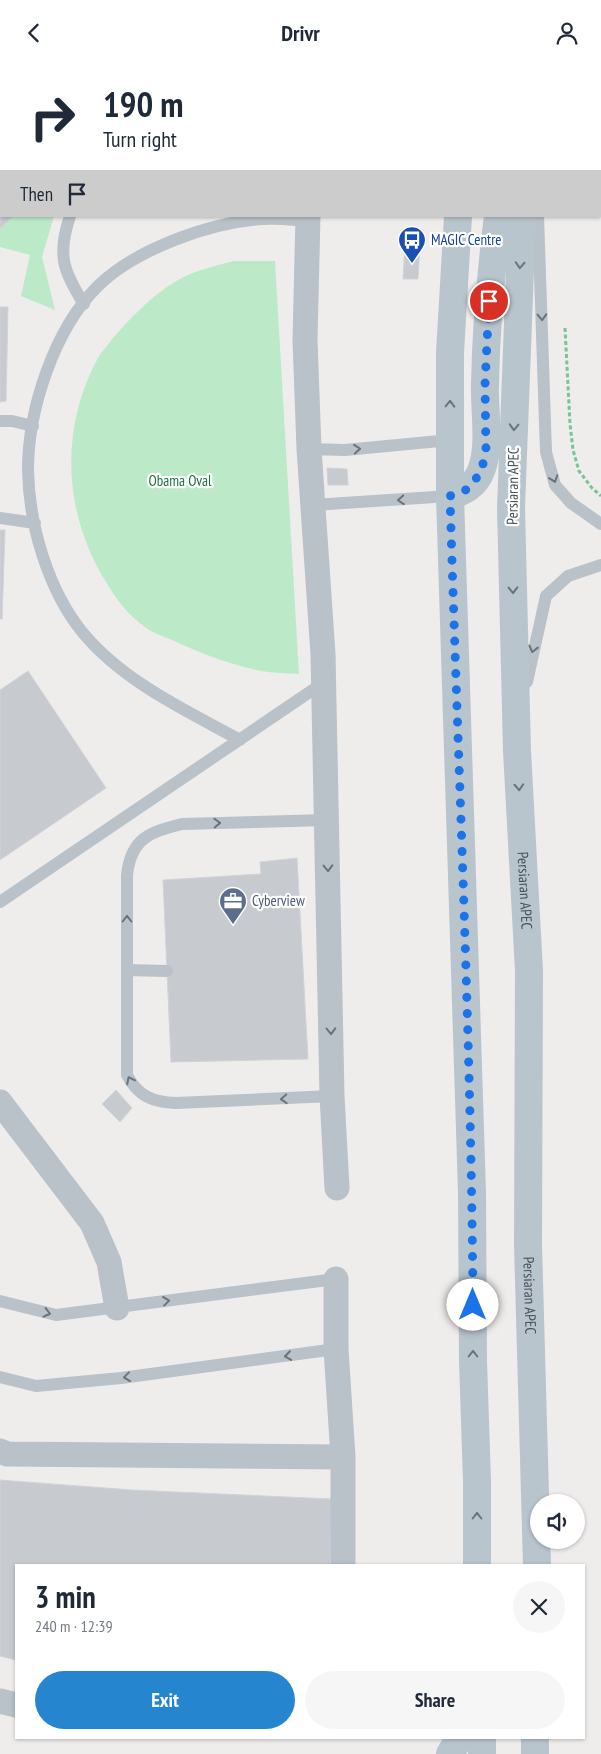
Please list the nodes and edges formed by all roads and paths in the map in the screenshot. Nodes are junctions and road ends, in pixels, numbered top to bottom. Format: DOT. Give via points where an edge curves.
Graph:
graph roads {
  1 [pos="70,217"];
  2 [pos="458,217"];
  3 [pos="498,217"];
  4 [pos="522,217"];
  5 [pos="538,217"];
  6 [pos="308,219"];
  7 [pos="84,304"];
  8 [pos="565,325"];
  9 [pos="0,421"];
  10 [pos="33,426"];
  11 [pos="450,440"];
  12 [pos="309,449"];
  13 [pos="601,495"];
  14 [pos="450,496"];
  15 [pos="312,505"];
  16 [pos="0,518"];
  17 [pos="35,523"];
  18 [pos="601,524"];
  19 [pos="601,565"];
  20 [pos="323,683"];
  21 [pos="240,739"];
  22 [pos="516,751"];
  23 [pos="327,820"];
  24 [pos="0,902"];
  25 [pos="127,970"];
  26 [pos="167,971"];
  27 [pos="332,1097"];
  28 [pos="0,1102"];
  29 [pos="337,1188"];
  30 [pos="336,1279"];
  31 [pos="0,1301"];
  32 [pos="118,1308"];
  33 [pos="336,1349"];
  34 [pos="0,1377"];
  35 [pos="0,1451"];
  36 [pos="343,1457"];
  37 [pos="343,1564"];
  38 [pos="477,1564"];
  39 [pos="537,1564"];
  40 [pos="0,1701"];
  41 [pos="15,1705"];
  42 [pos="459,1739"];
  43 [pos="482,1739"];
  44 [pos="535,1739"];
  45 [pos="450,1754"];
  46 [pos="482,1754"];
  47 [pos="534,1754"];
  1 -- 7 [label="lane" via="62,255 68,279"];
  11 -- 2 [label="main road, one-way" via="450,353"];
  3 -- 14 [label="main road" via="489,294 486,451 481,472 468,489"];
  4 -- 22 [label="main road, Persiaran APEC, one-way" via="511,508"];
  5 -- 18 [label="lane, one-way" via="546,453 555,485 571,503"];
  6 -- 7 [label="lane" via="264,219 190,234 125,265 97,287"];
  6 -- 12 [label="street" via="305,341"];
  7 -- 10 [label="lane" via="54,352 40,389"];
  8 -- 13 [label="path" via="573,450 580,471"];
  9 -- 10 [label="lane"];
  10 -- 17 [label="lane" via="28,469"];
  12 -- 11 [label="lane, one-way" via="345,450"];
  11 -- 14 [label="main road"];
  12 -- 15 [label="street"];
  14 -- 15 [label="lane, one-way"];
  38 -- 14 [label="main road, one-way" via="471,1143"];
  15 -- 20 [label="street"];
  16 -- 17 [label="lane"];
  17 -- 21 [label="lane" via="55,591 82,632 112,664 179,707"];
  19 -- 22 [label="lane, one-way" via="568,576 546,596 529,667"];
  20 -- 21 [label="lane"];
  20 -- 23 [label="street"];
  21 -- 24 [label="lane"];
  22 -- 39 [label="main road, Persiaran APEC, one-way" via="529,971 528,1245"];
  25 -- 23 [label="lane, one-way" via="127,875 129,861 144,837 182,824"];
  23 -- 27 [label="street, one-way"];
  25 -- 26 [label="lane"];
  27 -- 25 [label="lane, one-way" via="159,1103 145,1096 133,1087 127,1075"];
  27 -- 29 [label="street"];
  28 -- 32 [label="street" via="92,1223 109,1262"];
  32 -- 30 [label="lane, one-way"];
  30 -- 33 [label="street"];
  31 -- 32 [label="lane, one-way" via="56,1315"];
  33 -- 34 [label="lane, one-way" via="36,1386"];
  33 -- 36 [label="street"];
  35 -- 36 [label="street"];
  36 -- 37 [label="street"];
  40 -- 41 [label="street"];
  42 -- 45 [label="main road"];
  43 -- 46 [label="main road"];
  44 -- 47 [label="main road"];
}
